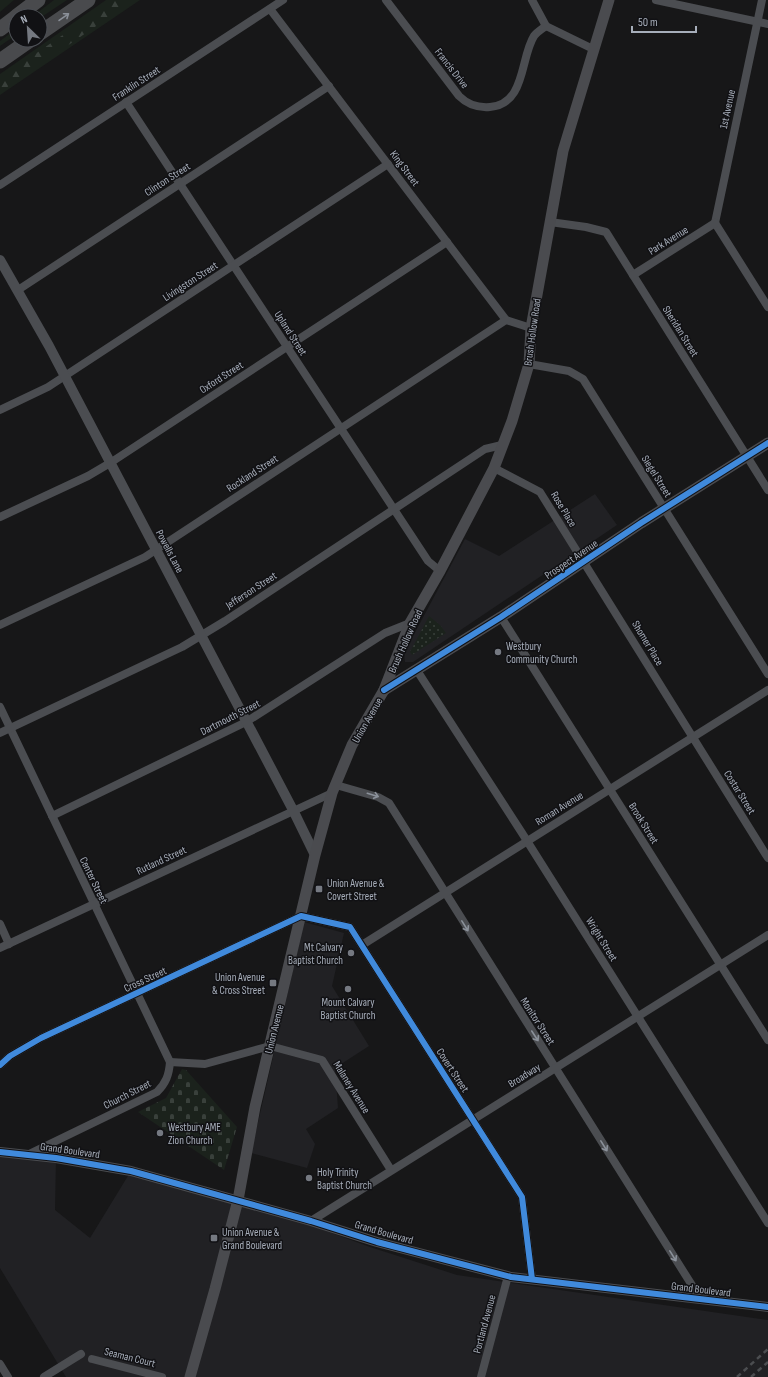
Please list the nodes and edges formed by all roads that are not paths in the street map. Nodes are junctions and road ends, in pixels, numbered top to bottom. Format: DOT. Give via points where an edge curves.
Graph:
graph roads {
  1 [pos="38,0"];
  2 [pos="88,0"];
  3 [pos="284,0"];
  4 [pos="386,0"];
  5 [pos="532,0"];
  6 [pos="609,0"];
  7 [pos="656,0"];
  8 [pos="762,0"];
  9 [pos="28,8"];
  10 [pos="270,9"];
  11 [pos="757,22"];
  12 [pos="8,23"];
  13 [pos="768,24"];
  14 [pos="546,26"];
  15 [pos="48,28"];
  16 [pos="0,29"];
  17 [pos="19,48"];
  18 [pos="594,49"];
  19 [pos="0,61"];
  20 [pos="329,86"];
  21 [pos="126,102"];
  22 [pos="388,164"];
  23 [pos="180,184"];
  24 [pos="0,185"];
  25 [pos="550,222"];
  26 [pos="715,223"];
  27 [pos="447,242"];
  28 [pos="0,260"];
  29 [pos="233,265"];
  30 [pos="633,275"];
  31 [pos="18,290"];
  32 [pos="768,307"];
  33 [pos="506,320"];
  34 [pos="531,328"];
  35 [pos="287,348"];
  36 [pos="529,364"];
  37 [pos="65,376"];
  38 [pos="0,410"];
  39 [pos="340,429"];
  40 [pos="768,443"];
  41 [pos="502,445"];
  42 [pos="746,456"];
  43 [pos="110,463"];
  44 [pos="494,468"];
  45 [pos="768,490"];
  46 [pos="664,508"];
  47 [pos="393,510"];
  48 [pos="0,517"];
  49 [pos="156,549"];
  50 [pos="583,562"];
  51 [pos="440,572"];
  52 [pos="501,617"];
  53 [pos="410,623"];
  54 [pos="0,625"];
  55 [pos="201,635"];
  56 [pos="416,669"];
  57 [pos="768,674"];
  58 [pos="384,690"];
  59 [pos="768,690"];
  60 [pos="0,707"];
  61 [pos="246,722"];
  62 [pos="10,728"];
  63 [pos="0,732"];
  64 [pos="693,737"];
  65 [pos="334,789"];
  66 [pos="610,789"];
  67 [pos="293,810"];
  68 [pos="52,816"];
  69 [pos="528,841"];
  70 [pos="315,855"];
  71 [pos="768,858"];
  72 [pos="445,893"];
  73 [pos="94,904"];
  74 [pos="301,916"];
  75 [pos="0,924"];
  76 [pos="768,935"];
  77 [pos="9,944"];
  78 [pos="362,945"];
  79 [pos="0,948"];
  80 [pos="720,966"];
  81 [pos="136,994"];
  82 [pos="638,1015"];
  83 [pos="768,1040"];
  84 [pos="270,1046"];
  85 [pos="170,1062"];
  86 [pos="0,1065"];
  87 [pos="555,1068"];
  88 [pos="473,1120"];
  89 [pos="0,1152"];
  90 [pos="27,1155"];
  91 [pos="391,1170"];
  92 [pos="238,1200"];
  93 [pos="311,1221"];
  94 [pos="768,1223"];
  95 [pos="508,1276"];
  96 [pos="532,1279"];
  97 [pos="705,1299"];
  98 [pos="768,1307"];
  99 [pos="81,1354"];
  100 [pos="92,1359"];
  101 [pos="0,1364"];
  102 [pos="8,1377"];
  103 [pos="44,1377"];
  104 [pos="162,1377"];
  105 [pos="190,1377"];
  106 [pos="481,1377"];
  1 -- 9 [label="highway"];
  15 -- 2 [label="highway, one-way"];
  3 -- 10 [label="street, Franklin Street"];
  4 -- 14 [label="street, Francis Drive" via="459,96 474,106 494,107 512,96 518,86 533,37"];
  5 -- 14 [label="street"];
  6 -- 18 [label="main road, Brush Hollow Road"];
  7 -- 11 [label="street"];
  8 -- 11 [label="street, 1st Avenue"];
  10 -- 20 [label="street, King Street"];
  10 -- 21 [label="street, Franklin Street"];
  11 -- 13 [label="street"];
  11 -- 26 [label="street, 1st Avenue"];
  12 -- 16 [label="highway"];
  14 -- 18 [label="street"];
  17 -- 19 [label="highway"];
  18 -- 25 [label="main road, Brush Hollow Road" via="563,151"];
  20 -- 22 [label="street, King Street"];
  20 -- 23 [label="street, Clinton Street"];
  21 -- 23 [label="street, Upland Street"];
  21 -- 24 [label="street, Franklin Street"];
  22 -- 27 [label="street, King Street"];
  22 -- 29 [label="street, Livingston Street"];
  23 -- 29 [label="street, Upland Street"];
  23 -- 31 [label="street, Clinton Street"];
  25 -- 30 [label="street, Sheridan Street" via="604,231"];
  25 -- 34 [label="main road, Brush Hollow Road"];
  26 -- 30 [label="street, Park Avenue"];
  26 -- 32 [label="street"];
  27 -- 33 [label="street, King Street"];
  27 -- 35 [label="street, Oxford Street"];
  28 -- 31 [label="street, Powells Lane"];
  29 -- 35 [label="street, Upland Street"];
  29 -- 37 [label="street, Livingston Street"];
  30 -- 42 [label="street, Sheridan Street"];
  31 -- 37 [label="street, Powells Lane"];
  33 -- 34 [label="street"];
  33 -- 39 [label="street, Rockland Street"];
  34 -- 36 [label="main road, Brush Hollow Road"];
  35 -- 39 [label="street, Upland Street"];
  35 -- 43 [label="street, Oxford Street"];
  36 -- 41 [label="main road, Brush Hollow Road"];
  36 -- 46 [label="street, Siegel Street" via="569,371 583,379"];
  37 -- 38 [label="street, Livingston Street"];
  37 -- 43 [label="street, Powells Lane"];
  39 -- 47 [label="street, Upland Street"];
  39 -- 49 [label="street, Rockland Street"];
  40 -- 42 [label="main road, Prospect Avenue"];
  41 -- 44 [label="main road, Brush Hollow Road"];
  41 -- 47 [label="street, Jefferson Street" via="485,449"];
  42 -- 45 [label="street, Sheridan Street"];
  42 -- 46 [label="main road, Prospect Avenue"];
  43 -- 48 [label="street, Oxford Street"];
  43 -- 49 [label="street, Powells Lane"];
  44 -- 50 [label="street, Rose Place" via="540,492"];
  44 -- 51 [label="main road, Brush Hollow Road"];
  46 -- 50 [label="main road, Prospect Avenue"];
  46 -- 57 [label="street, Siegel Street"];
  47 -- 51 [label="street, Upland Street" via="428,561"];
  47 -- 55 [label="street, Jefferson Street"];
  49 -- 54 [label="street, Rockland Street" via="146,557"];
  49 -- 55 [label="street, Powells Lane"];
  50 -- 52 [label="main road, Prospect Avenue"];
  50 -- 64 [label="street, Shomer Place"];
  51 -- 53 [label="main road, Brush Hollow Road"];
  52 -- 56 [label="main road, Prospect Avenue"];
  52 -- 66 [label="street, Brook Street"];
  53 -- 58 [label="main road, Brush Hollow Road"];
  53 -- 61 [label="street, Dartmouth Street" via="385,633"];
  55 -- 61 [label="street, Powells Lane"];
  55 -- 62 [label="street, Jefferson Street" via="182,647"];
  56 -- 58 [label="main road, Prospect Avenue"];
  56 -- 69 [label="street, Wright Street"];
  58 -- 65 [label="main road, Union Avenue" via="352,745"];
  59 -- 64 [label="street, Roman Avenue"];
  60 -- 62 [label="street, Center Street"];
  61 -- 67 [label="street, Powells Lane"];
  61 -- 68 [label="street, Dartmouth Street"];
  62 -- 63 [label="street, Jefferson Street"];
  62 -- 68 [label="street, Center Street"];
  64 -- 66 [label="street, Roman Avenue"];
  64 -- 71 [label="street, Costar Street"];
  65 -- 67 [label="street, Rutland Street"];
  65 -- 70 [label="main road, Union Avenue"];
  65 -- 72 [label="street, Monitor Street, one-way" via="378,796 389,803"];
  66 -- 69 [label="street, Roman Avenue"];
  66 -- 80 [label="street, Brook Street"];
  67 -- 70 [label="street, Powells Lane"];
  67 -- 73 [label="street, Rutland Street"];
  68 -- 73 [label="street, Center Street"];
  69 -- 72 [label="street, Roman Avenue"];
  69 -- 82 [label="street, Wright Street"];
  70 -- 74 [label="main road, Union Avenue"];
  72 -- 78 [label="street, Roman Avenue"];
  72 -- 87 [label="street, Monitor Street, one-way"];
  73 -- 77 [label="street, Rutland Street"];
  73 -- 81 [label="street, Center Street"];
  74 -- 78 [label="street, Covert Street" via="350,927"];
  74 -- 81 [label="street, Cross Street"];
  74 -- 84 [label="main road, Union Avenue"];
  75 -- 77 [label="street"];
  76 -- 80 [label="street, Broadway"];
  77 -- 79 [label="street, Rutland Street"];
  78 -- 88 [label="street, Covert Street"];
  80 -- 82 [label="street, Broadway"];
  80 -- 83 [label="street, Brook Street"];
  81 -- 85 [label="street, Center Street"];
  81 -- 86 [label="street, Cross Street" via="42,1038"];
  82 -- 87 [label="street, Broadway"];
  82 -- 94 [label="street, Wright Street"];
  84 -- 85 [label="street" via="205,1064"];
  84 -- 91 [label="street, Malaney Avenue" via="322,1060"];
  84 -- 92 [label="main road, Union Avenue" via="255,1107"];
  85 -- 90 [label="street, Church Street" via="165,1084 157,1092"];
  87 -- 88 [label="street, Broadway"];
  87 -- 97 [label="street, Monitor Street, one-way"];
  88 -- 91 [label="street, Broadway"];
  88 -- 96 [label="street, Covert Street" via="522,1197"];
  89 -- 90 [label="street, Grand Boulevard"];
  90 -- 92 [label="street, Grand Boulevard" via="104,1165"];
  91 -- 93 [label="street, Broadway"];
  92 -- 93 [label="street, Grand Boulevard"];
  92 -- 105 [label="main road, Union Avenue" via="216,1289"];
  93 -- 95 [label="street, Grand Boulevard" via="377,1242"];
  95 -- 96 [label="street, Grand Boulevard"];
  95 -- 106 [label="street, Portland Avenue"];
  96 -- 97 [label="street, Grand Boulevard"];
  97 -- 98 [label="street, Grand Boulevard"];
  99 -- 103 [label="street"];
  100 -- 104 [label="street, Seaman Court"];
  101 -- 102 [label="street"];
}
